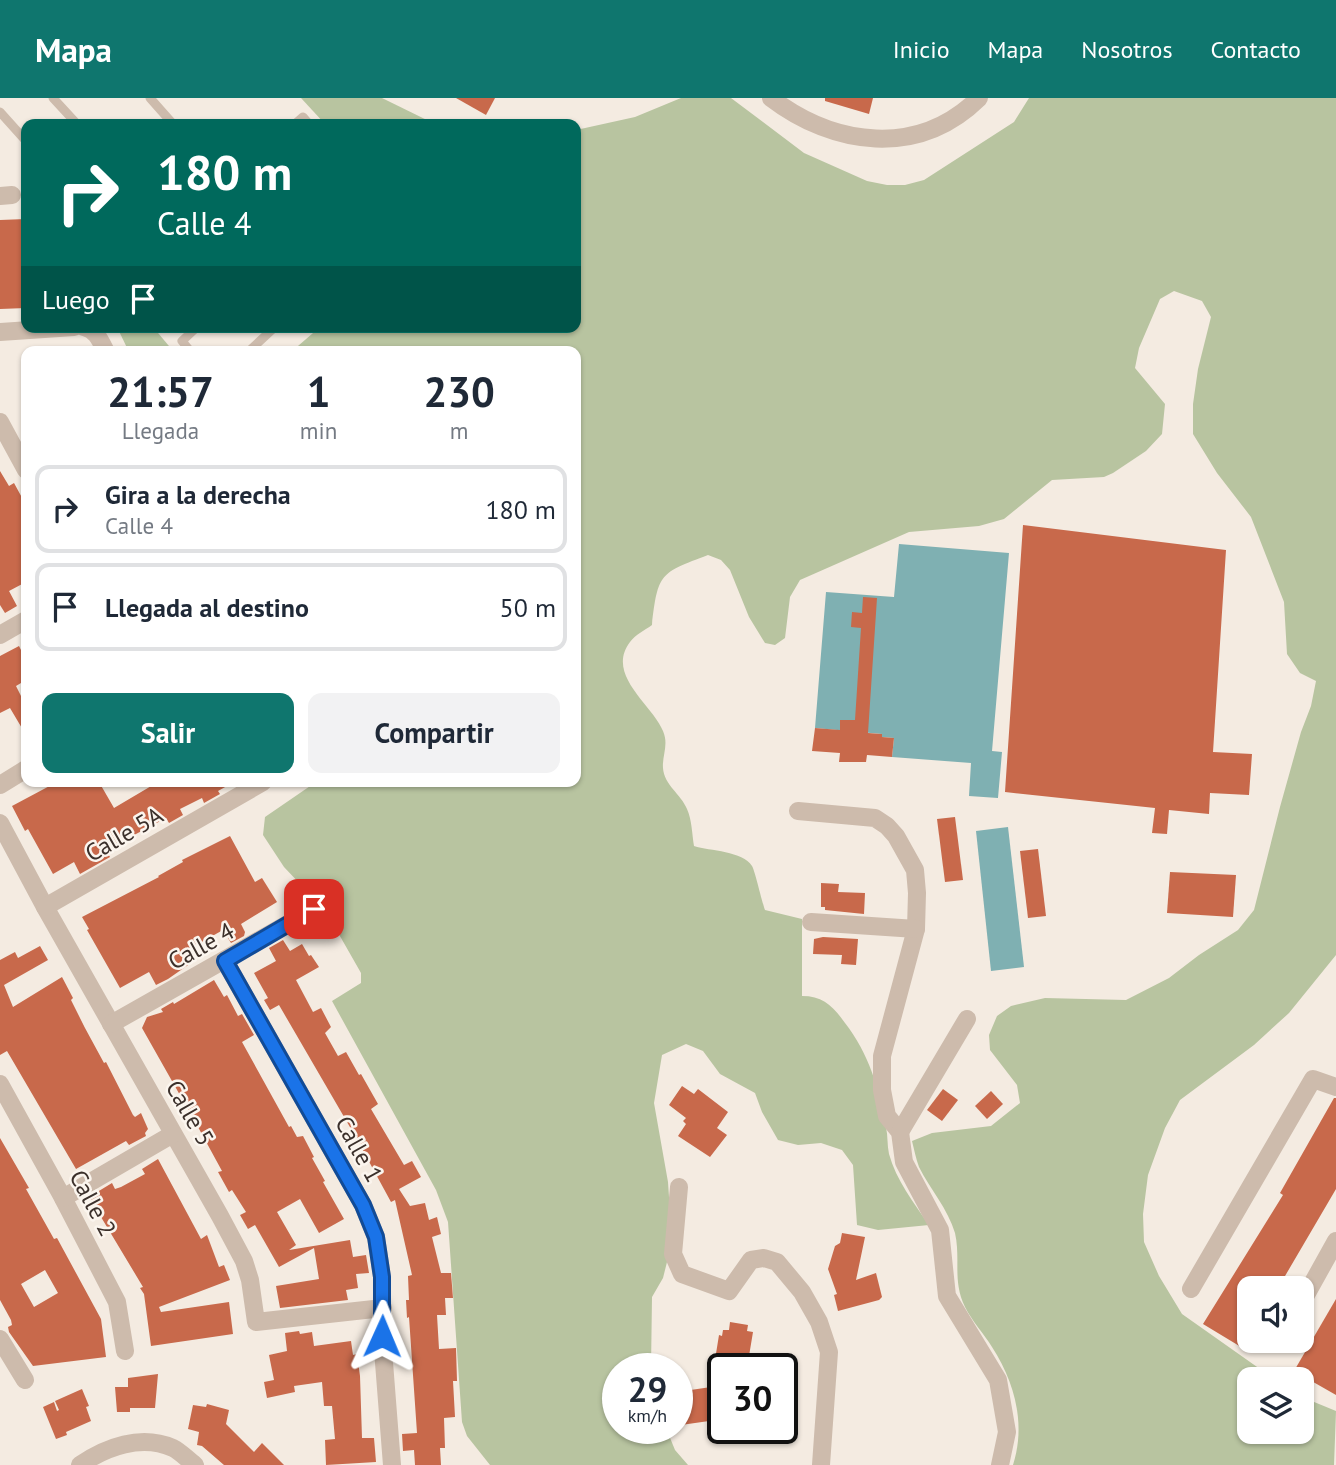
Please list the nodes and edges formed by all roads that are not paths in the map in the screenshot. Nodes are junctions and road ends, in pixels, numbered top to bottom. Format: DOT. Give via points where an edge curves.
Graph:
graph roads {
  1 [pos="53,98"];
  2 [pos="150,98"];
  3 [pos="771,98"];
  4 [pos="979,98"];
  5 [pos="0,112"];
  6 [pos="72,119"];
  7 [pos="169,119"];
  8 [pos="21,135"];
  9 [pos="21,331"];
  10 [pos="0,332"];
  11 [pos="191,333"];
  12 [pos="269,333"];
  13 [pos="186,346"];
  14 [pos="254,346"];
  15 [pos="0,422"];
  16 [pos="21,461"];
  17 [pos="21,623"];
  18 [pos="0,635"];
  19 [pos="21,772"];
  20 [pos="0,785"];
  21 [pos="254,787"];
  22 [pos="798,811"];
  23 [pos="0,823"];
  24 [pos="45,907"];
  25 [pos="314,909"];
  26 [pos="811,922"];
  27 [pos="916,929"];
  28 [pos="225,961"];
  29 [pos="967,1018"];
  30 [pos="111,1024"];
  31 [pos="0,1085"];
  32 [pos="1336,1087"];
  33 [pos="900,1132"];
  34 [pos="173,1134"];
  35 [pos="679,1187"];
  36 [pos="63,1198"];
  37 [pos="1336,1241"];
  38 [pos="1314,1280"];
  39 [pos="1191,1289"];
  40 [pos="383,1308"];
  41 [pos="0,1339"];
  42 [pos="125,1350"];
  43 [pos="25,1380"];
  44 [pos="80,1465"];
  45 [pos="195,1465"];
  46 [pos="392,1465"];
  47 [pos="821,1465"];
  48 [pos="1000,1465"];
  1 -- 6 [label="lane"];
  2 -- 7 [label="lane"];
  3 -- 4 [label="street" via="811,124 879,140 938,126"];
  5 -- 8 [label="lane"];
  9 -- 10 [label="street"];
  11 -- 13 [label="lane" via="182,341"];
  12 -- 14 [label="lane"];
  15 -- 16 [label="street"];
  17 -- 18 [label="street"];
  19 -- 20 [label="street"];
  21 -- 24 [label="street, Calle 5A"];
  22 -- 27 [label="street" via="875,818 887,826 915,870"];
  23 -- 24 [label="street, Calle 5"];
  24 -- 30 [label="street, Calle 5"];
  25 -- 28 [label="street, Calle 4"];
  26 -- 27 [label="street"];
  27 -- 33 [label="street" via="882,1056 887,1116"];
  28 -- 30 [label="street, Calle 4"];
  28 -- 40 [label="street, Calle 1" via="363,1205 376,1237"];
  29 -- 33 [label="street"];
  30 -- 34 [label="street, Calle 5"];
  31 -- 36 [label="street, Calle 2"];
  32 -- 39 [label="street" via="1313,1079"];
  33 -- 48 [label="street" via="904,1162 940,1230 947,1296 998,1381 1007,1432"];
  34 -- 36 [label="street"];
  34 -- 40 [label="street, Calle 5" via="244,1261 256,1322"];
  35 -- 47 [label="street" via="673,1254 682,1274 729,1290 751,1260 777,1262 819,1322 829,1352"];
  36 -- 42 [label="street, Calle 2" via="117,1302"];
  37 -- 38 [label="street"];
  40 -- 46 [label="street, Calle 1"];
  41 -- 43 [label="street"];
  44 -- 45 [label="street" via="117,1445 135,1443 173,1448"];
}
